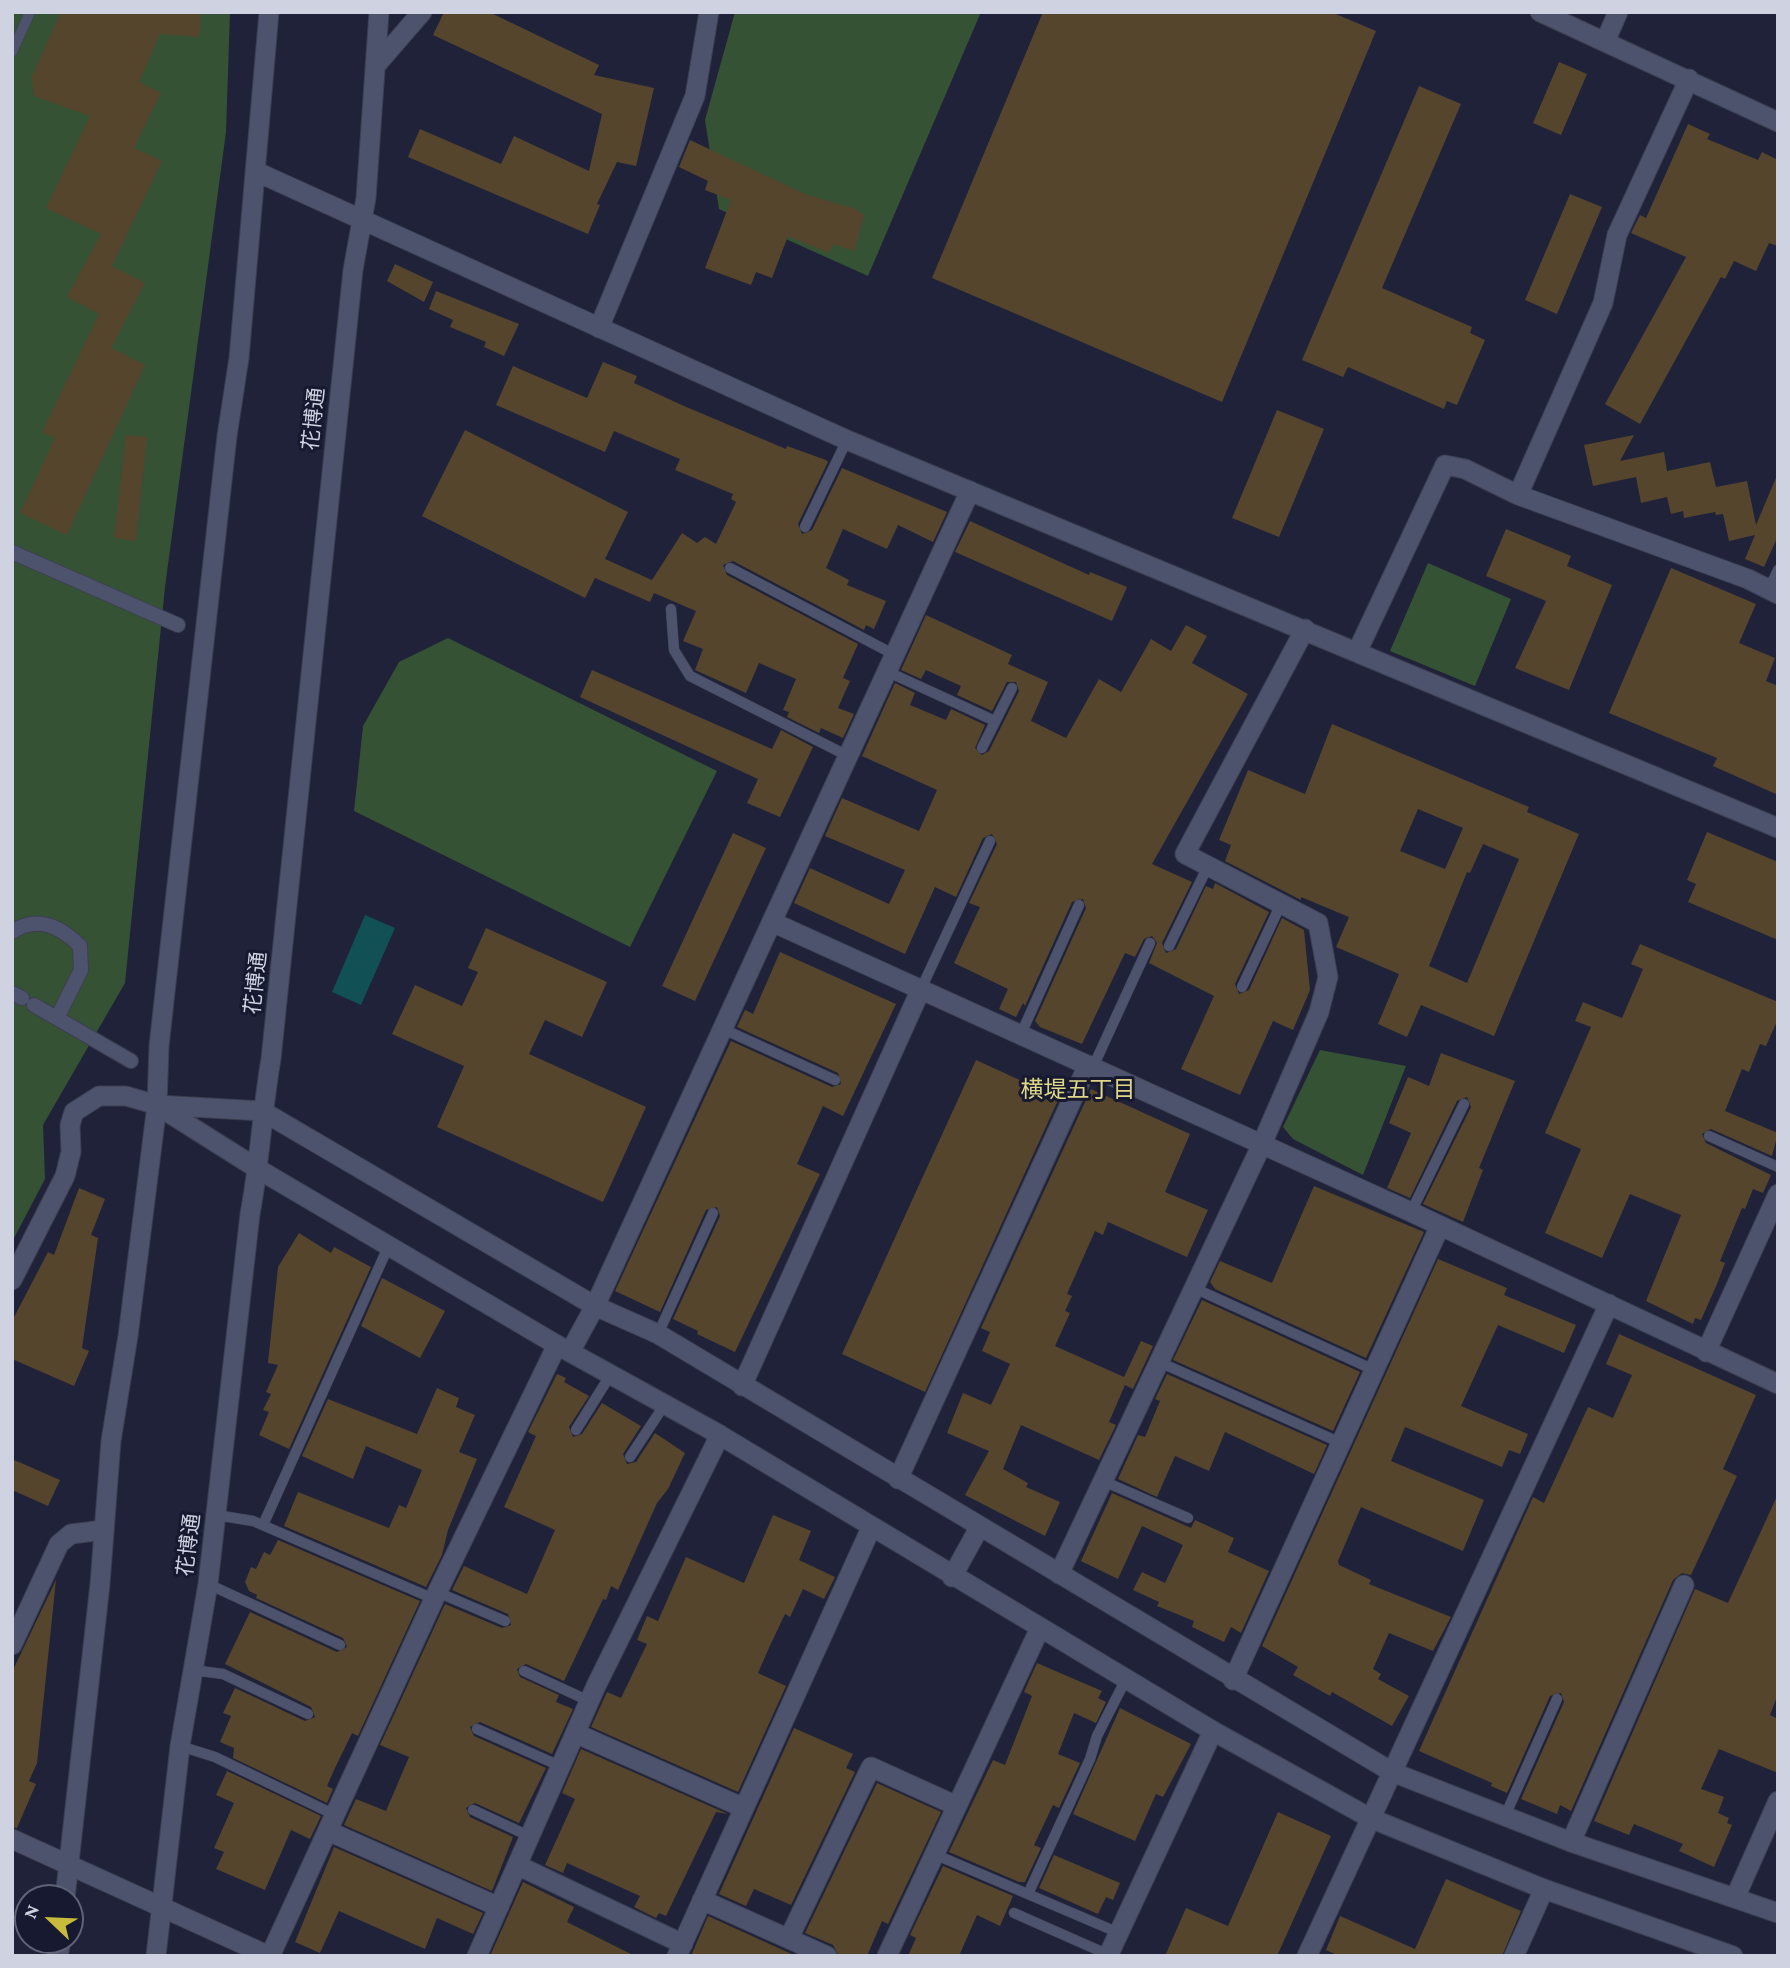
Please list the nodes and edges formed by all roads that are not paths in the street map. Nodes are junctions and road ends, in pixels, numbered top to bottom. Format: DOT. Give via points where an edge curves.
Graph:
graph roads {
  1 [pos="30,12"];
  2 [pos="269,12"];
  3 [pos="379,12"];
  4 [pos="422,12"];
  5 [pos="709,12"];
  6 [pos="1540,12"];
  7 [pos="1618,12"];
  8 [pos="1605,42"];
  9 [pos="12,52"];
  10 [pos="377,64"];
  11 [pos="1689,79"];
  12 [pos="1778,122"];
  13 [pos="257,172"];
  14 [pos="363,221"];
  15 [pos="599,328"];
  16 [pos="847,440"];
  17 [pos="970,491"];
  18 [pos="1518,495"];
  19 [pos="805,527"];
  20 [pos="12,552"];
  21 [pos="730,569"];
  22 [pos="1778,570"];
  23 [pos="1773,591"];
  24 [pos="671,609"];
  25 [pos="178,625"];
  26 [pos="1305,629"];
  27 [pos="1357,652"];
  28 [pos="889,662"];
  29 [pos="1012,688"];
  30 [pos="995,721"];
  31 [pos="982,748"];
  32 [pos="848,756"];
  33 [pos="1778,828"];
  34 [pos="990,841"];
  35 [pos="1208,866"];
  36 [pos="1281,904"];
  37 [pos="1079,905"];
  38 [pos="772,922"];
  39 [pos="12,932"];
  40 [pos="1150,943"];
  41 [pos="1168,946"];
  42 [pos="1242,987"];
  43 [pos="921,989"];
  44 [pos="23,999"];
  45 [pos="57,1018"];
  46 [pos="723,1029"];
  47 [pos="1021,1034"];
  48 [pos="131,1061"];
  49 [pos="1090,1066"];
  50 [pos="835,1080"];
  51 [pos="1464,1104"];
  52 [pos="157,1105"];
  53 [pos="262,1111"];
  54 [pos="1709,1136"];
  55 [pos="1262,1144"];
  56 [pos="1778,1167"];
  57 [pos="258,1169"];
  58 [pos="1778,1194"];
  59 [pos="1411,1212"];
  60 [pos="713,1213"];
  61 [pos="1440,1226"];
  62 [pos="389,1245"];
  63 [pos="12,1279"];
  64 [pos="1194,1288"];
  65 [pos="1609,1304"];
  66 [pos="595,1306"];
  67 [pos="657,1334"];
  68 [pos="563,1348"];
  69 [pos="1706,1352"];
  70 [pos="1159,1362"];
  71 [pos="1372,1369"];
  72 [pos="611,1374"];
  73 [pos="1778,1384"];
  74 [pos="742,1385"];
  75 [pos="665,1404"];
  76 [pos="576,1430"];
  77 [pos="720,1435"];
  78 [pos="1341,1443"];
  79 [pos="630,1457"];
  80 [pos="898,1479"];
  81 [pos="1103,1481"];
  82 [pos="216,1515"];
  83 [pos="1188,1518"];
  84 [pos="262,1525"];
  85 [pos="871,1528"];
  86 [pos="979,1528"];
  87 [pos="104,1530"];
  88 [pos="1059,1574"];
  89 [pos="952,1577"];
  90 [pos="208,1584"];
  91 [pos="1684,1585"];
  92 [pos="435,1596"];
  93 [pos="505,1621"];
  94 [pos="1040,1628"];
  95 [pos="340,1644"];
  96 [pos="12,1645"];
  97 [pos="192,1670"];
  98 [pos="524,1671"];
  99 [pos="1126,1679"];
  100 [pos="1233,1680"];
  101 [pos="1557,1699"];
  102 [pos="589,1701"];
  103 [pos="308,1714"];
  104 [pos="477,1729"];
  105 [pos="1213,1731"];
  106 [pos="575,1733"];
  107 [pos="180,1746"];
  108 [pos="561,1766"];
  109 [pos="1392,1772"];
  110 [pos="1778,1801"];
  111 [pos="957,1806"];
  112 [pos="744,1808"];
  113 [pos="473,1810"];
  114 [pos="1505,1816"];
  115 [pos="1370,1818"];
  116 [pos="331,1823"];
  117 [pos="529,1836"];
  118 [pos="12,1839"];
  119 [pos="1571,1842"];
  120 [pos="934,1854"];
  121 [pos="69,1864"];
  122 [pos="517,1865"];
  123 [pos="67,1884"];
  124 [pos="1544,1889"];
  125 [pos="1028,1894"];
  126 [pos="1735,1898"];
  127 [pos="702,1899"];
  128 [pos="161,1907"];
  129 [pos="499,1907"];
  130 [pos="1014,1913"];
  131 [pos="1778,1913"];
  132 [pos="1119,1933"];
  133 [pos="789,1938"];
  134 [pos="680,1950"];
  135 [pos="1709,1952"];
  136 [pos="1109,1955"];
  137 [pos="156,1956"];
  138 [pos="269,1956"];
  139 [pos="477,1956"];
  140 [pos="827,1956"];
  141 [pos="887,1956"];
  142 [pos="1307,1956"];
  143 [pos="1514,1956"];
  144 [pos="1733,1956"];
  1 -- 9 [label="lane"];
  2 -- 13 [label="street"];
  3 -- 10 [label="street, 花博通"];
  4 -- 10 [label="street"];
  5 -- 15 [label="street" via="695,96"];
  6 -- 8 [label="street"];
  7 -- 8 [label="street"];
  8 -- 11 [label="street"];
  10 -- 14 [label="street, 花博通"];
  11 -- 12 [label="street"];
  11 -- 18 [label="street" via="1617,235 1604,303"];
  13 -- 14 [label="street"];
  13 -- 52 [label="street" via="159,1046"];
  14 -- 15 [label="street"];
  14 -- 53 [label="street, 花博通" via="353,270"];
  15 -- 16 [label="street"];
  16 -- 17 [label="street"];
  16 -- 19 [label="lane"];
  17 -- 26 [label="street"];
  17 -- 28 [label="street"];
  18 -- 23 [label="street"];
  18 -- 27 [label="street" via="1465,469 1445,465"];
  20 -- 25 [label="street"];
  21 -- 28 [label="lane"];
  22 -- 23 [label="lane"];
  24 -- 32 [label="lane" via="674,650 690,676"];
  26 -- 27 [label="street"];
  26 -- 35 [label="street" via="1185,854"];
  27 -- 33 [label="street"];
  28 -- 30 [label="lane"];
  28 -- 32 [label="street"];
  29 -- 30 [label="lane"];
  30 -- 31 [label="lane"];
  32 -- 38 [label="street"];
  34 -- 43 [label="lane"];
  35 -- 36 [label="street"];
  35 -- 41 [label="lane"];
  36 -- 42 [label="lane"];
  36 -- 55 [label="street" via="1318,923 1328,976 1319,1012"];
  37 -- 47 [label="lane"];
  38 -- 43 [label="street"];
  38 -- 46 [label="street"];
  39 -- 45 [label="street" via="45,923 80,946 81,970"];
  40 -- 49 [label="lane"];
  43 -- 47 [label="street"];
  43 -- 74 [label="street"];
  44 -- 45 [label="street"];
  45 -- 48 [label="street"];
  46 -- 50 [label="lane"];
  46 -- 66 [label="street"];
  47 -- 49 [label="street"];
  49 -- 55 [label="street"];
  49 -- 80 [label="street"];
  51 -- 59 [label="lane"];
  52 -- 53 [label="street"];
  52 -- 57 [label="street"];
  52 -- 63 [label="street" via="126,1096 99,1096 74,1112 65,1176"];
  52 -- 87 [label="street" via="111,1441"];
  53 -- 57 [label="street, 花博通"];
  53 -- 66 [label="street"];
  54 -- 56 [label="lane"];
  55 -- 59 [label="street"];
  55 -- 64 [label="street"];
  57 -- 62 [label="street"];
  57 -- 82 [label="street, 花博通"];
  58 -- 69 [label="street"];
  59 -- 61 [label="street"];
  60 -- 67 [label="lane"];
  61 -- 65 [label="street"];
  61 -- 71 [label="street"];
  62 -- 68 [label="street"];
  62 -- 84 [label="lane"];
  64 -- 70 [label="street"];
  64 -- 71 [label="lane"];
  65 -- 69 [label="street"];
  65 -- 109 [label="street"];
  66 -- 67 [label="street"];
  66 -- 68 [label="street"];
  67 -- 74 [label="street"];
  68 -- 72 [label="street"];
  68 -- 92 [label="street"];
  69 -- 73 [label="street"];
  70 -- 78 [label="lane"];
  70 -- 81 [label="street"];
  71 -- 78 [label="street"];
  72 -- 75 [label="street"];
  72 -- 76 [label="lane"];
  74 -- 80 [label="street"];
  75 -- 77 [label="street"];
  75 -- 79 [label="lane"];
  77 -- 85 [label="street"];
  77 -- 102 [label="street"];
  78 -- 100 [label="street"];
  80 -- 86 [label="street"];
  81 -- 83 [label="lane"];
  81 -- 88 [label="street"];
  82 -- 84 [label="lane"];
  82 -- 90 [label="street, 花博通"];
  84 -- 92 [label="lane"];
  85 -- 89 [label="street"];
  85 -- 112 [label="street"];
  86 -- 88 [label="street"];
  86 -- 89 [label="street"];
  87 -- 96 [label="street" via="71,1534 59,1544"];
  87 -- 121 [label="street"];
  88 -- 100 [label="street"];
  89 -- 94 [label="street"];
  90 -- 95 [label="lane"];
  90 -- 97 [label="street, 花博通"];
  91 -- 119 [label="street"];
  92 -- 93 [label="lane"];
  92 -- 116 [label="street"];
  94 -- 99 [label="street"];
  94 -- 111 [label="street"];
  97 -- 103 [label="lane" via="223,1674"];
  97 -- 107 [label="street, 花博通"];
  98 -- 102 [label="lane"];
  99 -- 105 [label="street"];
  99 -- 125 [label="lane"];
  100 -- 109 [label="street"];
  101 -- 114 [label="lane"];
  102 -- 106 [label="street"];
  104 -- 108 [label="lane"];
  105 -- 115 [label="street"];
  105 -- 132 [label="street"];
  106 -- 108 [label="street"];
  106 -- 112 [label="street"];
  107 -- 116 [label="lane" via="215,1757"];
  107 -- 128 [label="street, 花博通"];
  108 -- 117 [label="street"];
  109 -- 114 [label="street"];
  109 -- 115 [label="street"];
  110 -- 126 [label="street"];
  111 -- 120 [label="street"];
  111 -- 133 [label="street" via="871,1766"];
  112 -- 127 [label="street"];
  113 -- 117 [label="lane"];
  114 -- 119 [label="street"];
  115 -- 124 [label="street"];
  115 -- 142 [label="street"];
  116 -- 129 [label="street"];
  116 -- 138 [label="street"];
  117 -- 122 [label="street"];
  118 -- 121 [label="street"];
  119 -- 126 [label="street"];
  120 -- 125 [label="lane"];
  120 -- 141 [label="street"];
  121 -- 123 [label="street"];
  121 -- 128 [label="street"];
  122 -- 129 [label="street"];
  122 -- 134 [label="street"];
  124 -- 135 [label="street"];
  124 -- 143 [label="street"];
  125 -- 132 [label="lane"];
  126 -- 131 [label="street"];
  127 -- 133 [label="street"];
  127 -- 134 [label="street"];
  128 -- 137 [label="street, 花博通"];
  128 -- 138 [label="street"];
  129 -- 139 [label="street"];
  130 -- 136 [label="lane"];
  132 -- 136 [label="street"];
  133 -- 140 [label="street"];
  135 -- 144 [label="street"];
}
